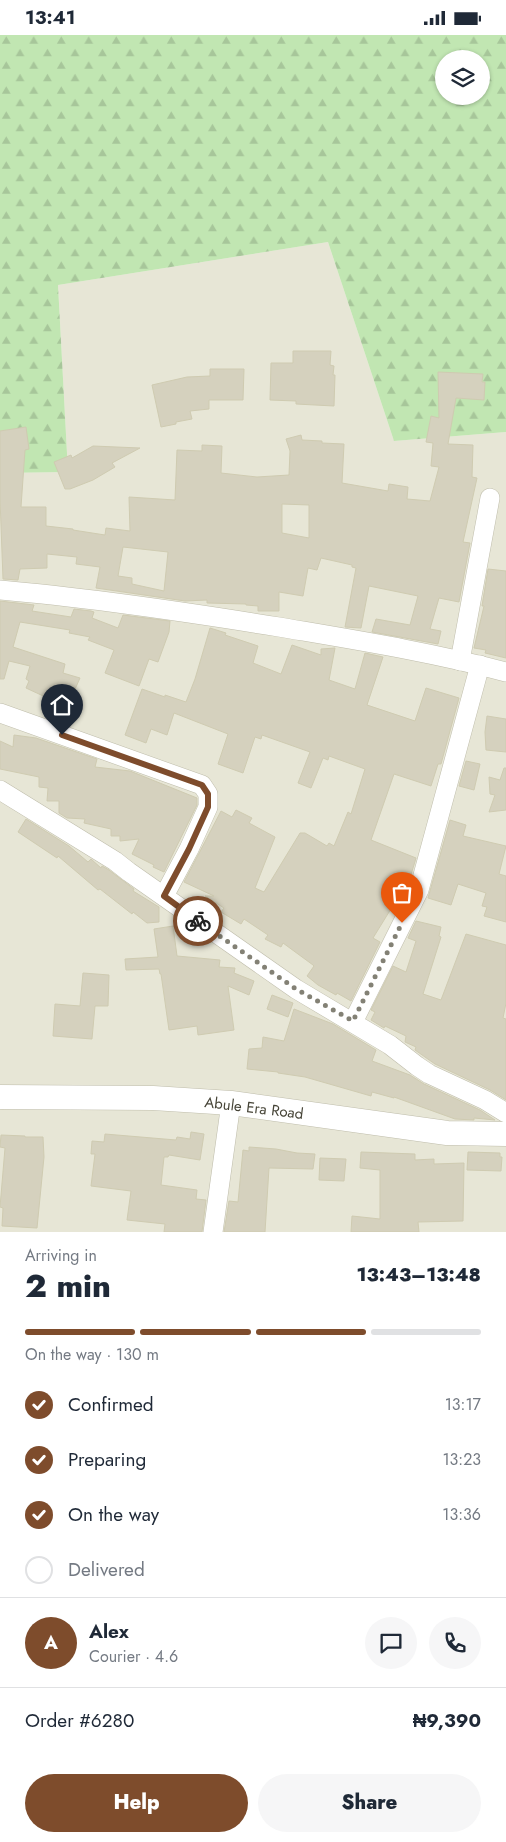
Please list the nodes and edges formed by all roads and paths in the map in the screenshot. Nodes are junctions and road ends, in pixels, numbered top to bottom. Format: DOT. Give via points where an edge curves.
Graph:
graph roads {
  1 [pos="490,498"];
  2 [pos="0,590"];
  3 [pos="460,661"];
  4 [pos="480,665"];
  5 [pos="506,672"];
  6 [pos="0,713"];
  7 [pos="0,790"];
  8 [pos="164,896"];
  9 [pos="353,1021"];
  10 [pos="0,1097"];
  11 [pos="231,1103"];
  12 [pos="506,1113"];
  13 [pos="506,1134"];
  14 [pos="213,1232"];
  1 -- 3 [label="street"];
  2 -- 3 [label="street" via="194,613 342,637"];
  3 -- 4 [label="street"];
  4 -- 5 [label="street"];
  4 -- 9 [label="street" via="419,890"];
  6 -- 8 [label="street" via="202,785 208,794 208,807"];
  7 -- 8 [label="street" via="115,861"];
  8 -- 9 [label="street" via="296,989"];
  9 -- 12 [label="street" via="430,1074"];
  10 -- 11 [label="street, Abule Era Road" via="153,1098"];
  11 -- 13 [label="street, Abule Era Road" via="447,1133"];
  11 -- 14 [label="street"];
}
